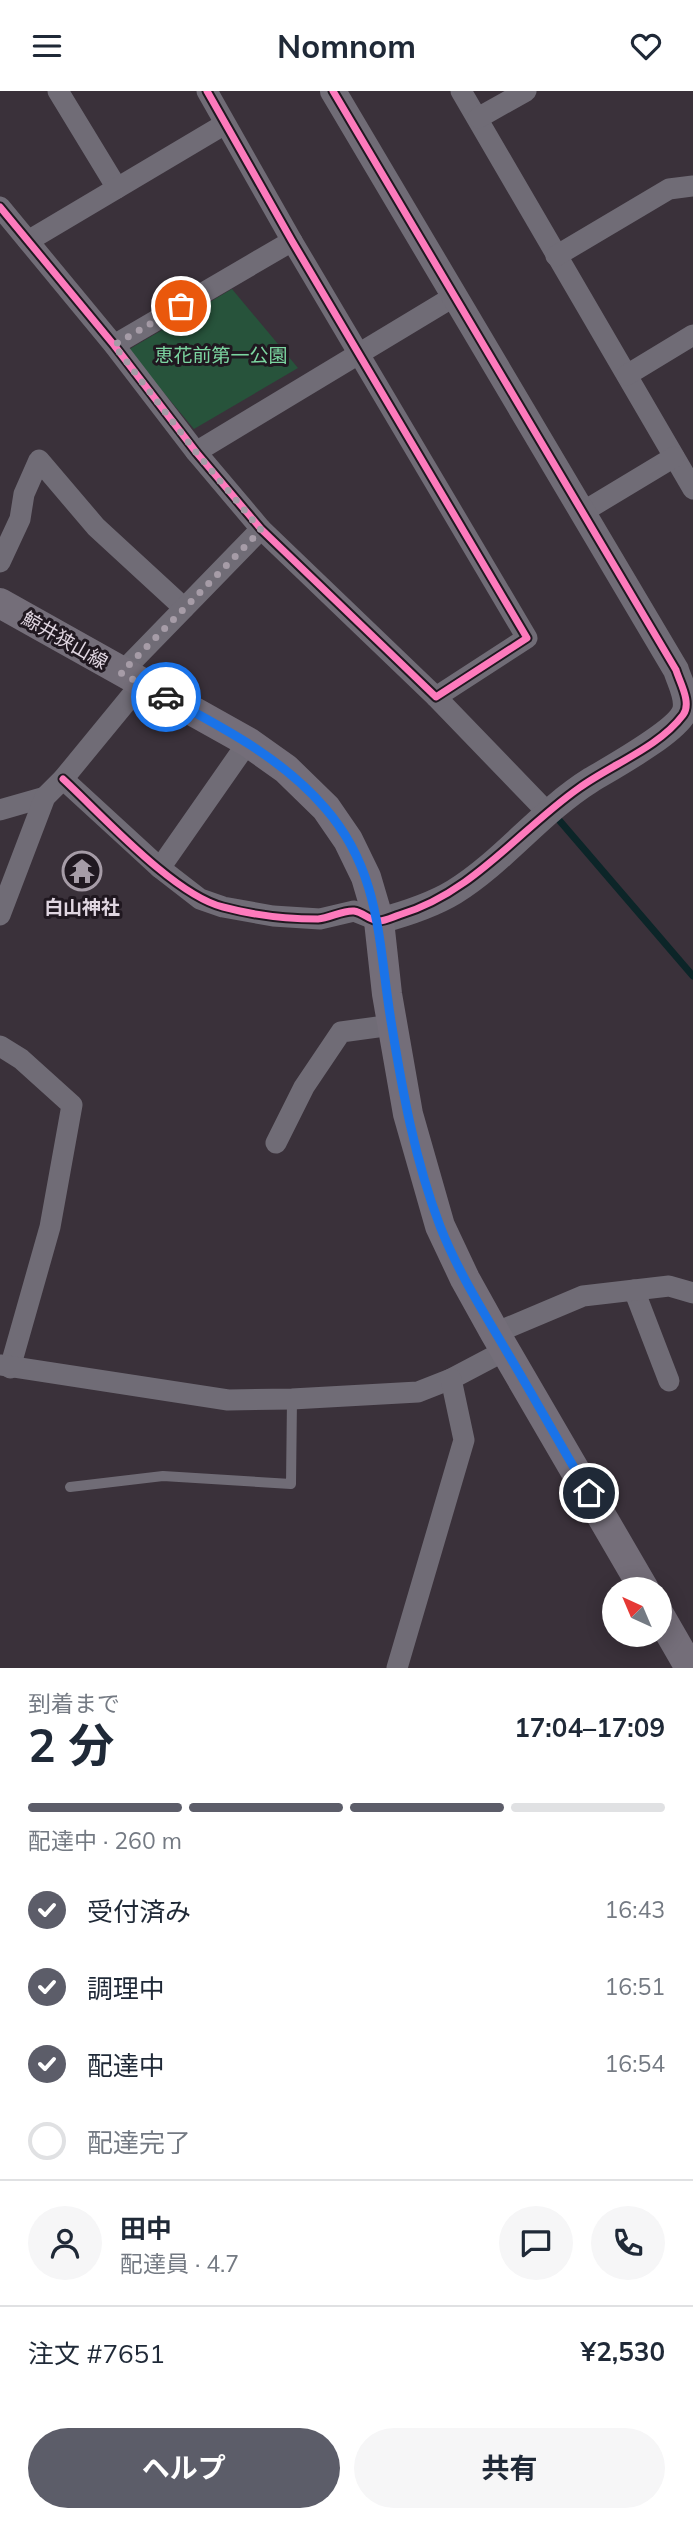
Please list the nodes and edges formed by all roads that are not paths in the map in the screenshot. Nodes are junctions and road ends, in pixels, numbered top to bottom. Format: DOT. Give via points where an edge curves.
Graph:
graph roads {
  1 [pos="58,91"];
  2 [pos="207,91"];
  3 [pos="333,91"];
  4 [pos="461,91"];
  5 [pos="526,91"];
  6 [pos="478,118"];
  7 [pos="225,124"];
  8 [pos="693,186"];
  9 [pos="117,188"];
  10 [pos="0,207"];
  11 [pos="28,241"];
  12 [pos="292,241"];
  13 [pos="556,256"];
  14 [pos="453,297"];
  15 [pos="693,335"];
  16 [pos="114,345"];
  17 [pos="359,354"];
  18 [pos="627,375"];
  19 [pos="196,452"];
  20 [pos="674,457"];
  21 [pos="693,489"];
  22 [pos="581,513"];
  23 [pos="261,530"];
  24 [pos="0,562"];
  25 [pos="0,603"];
  26 [pos="184,608"];
  27 [pos="131,678"];
  28 [pos="436,697"];
  29 [pos="689,715"];
  30 [pos="248,742"];
  31 [pos="63,779"];
  32 [pos="45,797"];
  33 [pos="0,810"];
  34 [pos="547,812"];
  35 [pos="160,868"];
  36 [pos="0,915"];
  37 [pos="379,921"];
  38 [pos="392,1025"];
  39 [pos="0,1047"];
  40 [pos="276,1143"];
  41 [pos="634,1290"];
  42 [pos="693,1293"];
  43 [pos="500,1341"];
  44 [pos="5,1367"];
  45 [pos="451,1379"];
  46 [pos="669,1381"];
  47 [pos="292,1399"];
  48 [pos="70,1487"];
  49 [pos="637,1577"];
  50 [pos="672,1637"];
  51 [pos="397,1668"];
  52 [pos="690,1668"];
  1 -- 9 [label="street"];
  2 -- 7 [label="street"];
  3 -- 14 [label="street"];
  4 -- 6 [label="street"];
  5 -- 6 [label="street"];
  6 -- 13 [label="street"];
  7 -- 9 [label="street"];
  7 -- 12 [label="street"];
  8 -- 13 [label="street" via="669,189"];
  9 -- 11 [label="street"];
  10 -- 11 [label="street"];
  11 -- 16 [label="street"];
  12 -- 16 [label="street"];
  12 -- 17 [label="street"];
  13 -- 18 [label="street"];
  14 -- 17 [label="street"];
  14 -- 22 [label="street"];
  15 -- 18 [label="street"];
  16 -- 19 [label="street"];
  17 -- 19 [label="street"];
  17 -- 28 [label="street" via="527,638"];
  18 -- 20 [label="street"];
  19 -- 23 [label="street"];
  20 -- 21 [label="street"];
  20 -- 22 [label="street"];
  22 -- 29 [label="street" via="676,670"];
  23 -- 26 [label="street"];
  23 -- 28 [label="street"];
  24 -- 26 [label="street" via="39,460 96,527"];
  25 -- 27 [label="main road, 鯨井狭山線"];
  26 -- 27 [label="street"];
  27 -- 30 [label="main road, 鯨井狭山線"];
  27 -- 31 [label="street"];
  28 -- 34 [label="street"];
  29 -- 34 [label="street"];
  30 -- 35 [label="street"];
  30 -- 37 [label="main road, 鯨井狭山線" via="286,769 326,808 366,877"];
  31 -- 32 [label="street"];
  31 -- 35 [label="street"];
  32 -- 33 [label="street"];
  32 -- 36 [label="street"];
  34 -- 37 [label="street" via="480,874 452,893"];
  35 -- 37 [label="street" via="192,894 223,907 320,919 354,911"];
  37 -- 38 [label="main road, 鯨井狭山線"];
  38 -- 40 [label="street" via="341,1032 304,1087"];
  38 -- 43 [label="main road, 鯨井狭山線" via="408,1114 440,1226"];
  39 -- 44 [label="street" via="21,1059 72,1105 50,1227"];
  41 -- 42 [label="street" via="668,1286"];
  41 -- 43 [label="street" via="583,1296"];
  41 -- 46 [label="street"];
  43 -- 45 [label="street"];
  43 -- 49 [label="main road, 鯨井狭山線"];
  44 -- 47 [label="street" via="228,1400"];
  45 -- 47 [label="street" via="404,1394"];
  45 -- 51 [label="street" via="464,1440"];
  47 -- 48 [label="lane" via="291,1485 163,1476"];
  50 -- 52 [label="main road"];
}
